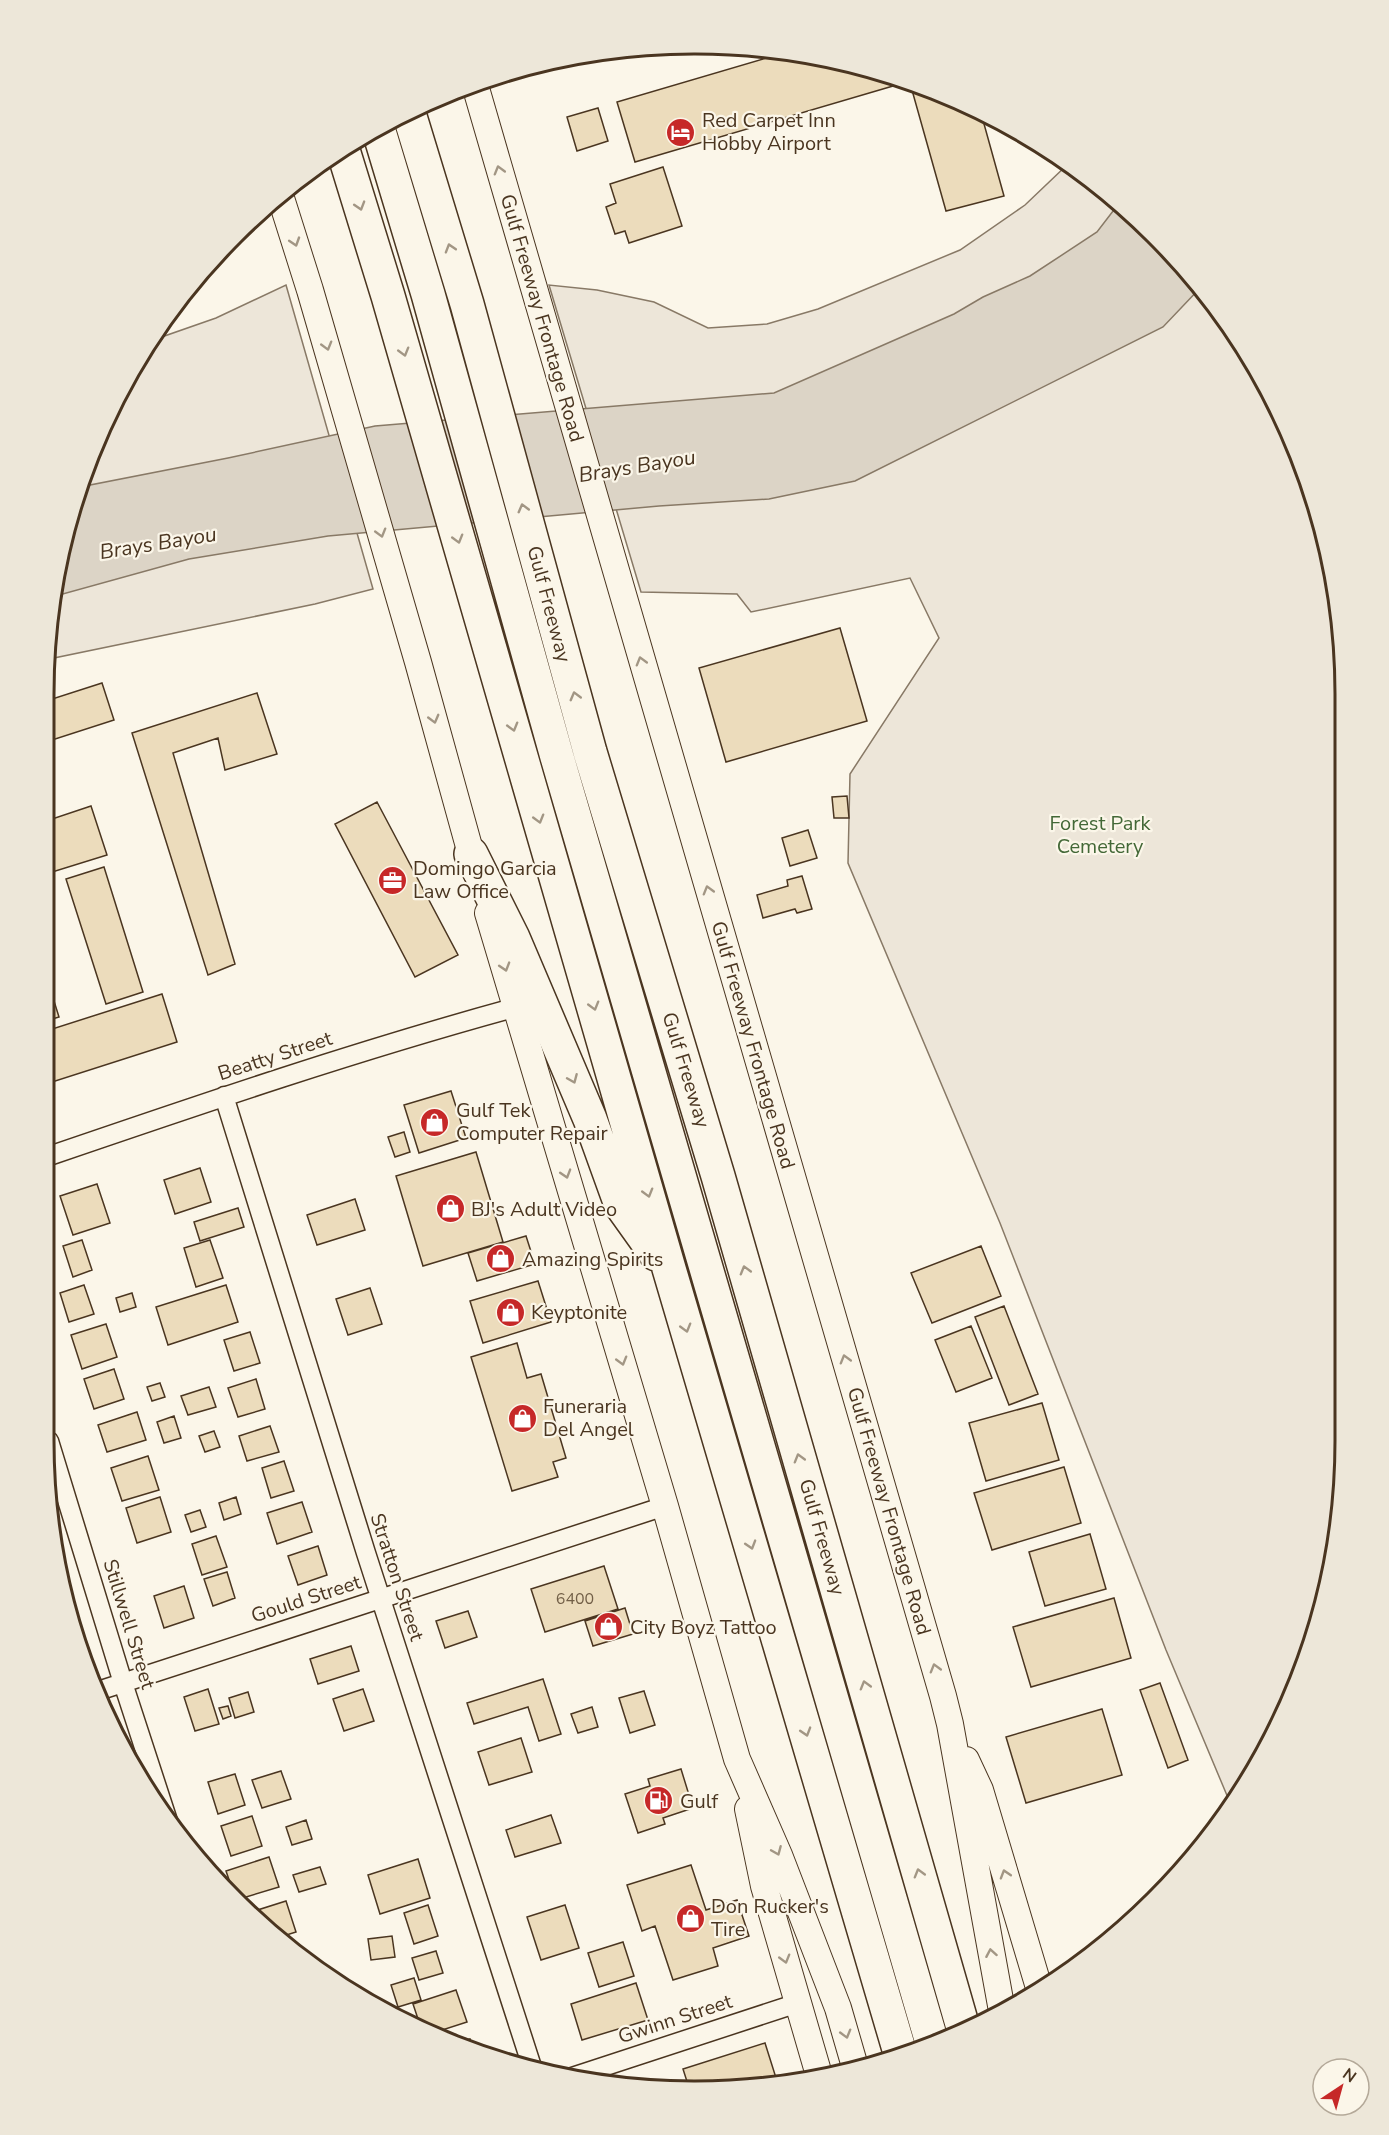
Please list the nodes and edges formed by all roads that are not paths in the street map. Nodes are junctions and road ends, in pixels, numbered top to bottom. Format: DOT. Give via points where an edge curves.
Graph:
graph roads {
  1 [pos="477,92"];
  2 [pos="411,120"];
  3 [pos="381,136"];
  4 [pos="345,158"];
  5 [pos="283,204"];
  6 [pos="471,854"];
  7 [pos="517,1007"];
  8 [pos="224,1096"];
  9 [pos="54,1154"];
  10 [pos="670,1272"];
  11 [pos="54,1459"];
  12 [pos="665,1506"];
  13 [pos="381,1599"];
  14 [pos="123,1683"];
  15 [pos="104,1689"];
  16 [pos="950,1724"];
  17 [pos="738,1759"];
  18 [pos="158,1789"];
  19 [pos="1037,1981"];
  20 [pos="798,2003"];
  21 [pos="1001,2003"];
  22 [pos="962,2022"];
  23 [pos="930,2036"];
  24 [pos="899,2047"];
  25 [pos="528,2059"];
  26 [pos="853,2061"];
  27 [pos="817,2069"];
  28 [pos="587,2072"];
  16 -- 1 [label="main road, Gulf Freeway Frontage Road, one-way"];
  22 -- 2 [label="highway, Gulf Freeway, one-way" via="718,1176 590,752 467,304"];
  3 -- 23 [label="highway, Gulf Freeway" via="556,757"];
  4 -- 10 [label="highway, one-way"];
  5 -- 6 [label="main road, one-way"];
  6 -- 7 [label="main road, one-way"];
  6 -- 10 [label="highway, one-way" via="513,938 577,1087 621,1205"];
  7 -- 8 [label="street, Beatty Street"];
  7 -- 12 [label="main road, one-way"];
  8 -- 9 [label="street, Beatty Street"];
  8 -- 13 [label="street, Stratton Street"];
  10 -- 24 [label="highway, one-way"];
  11 -- 14 [label="street, Stillwell Street"];
  12 -- 13 [label="street, Gould Street"];
  12 -- 17 [label="main road"];
  13 -- 14 [label="street, Gould Street"];
  13 -- 25 [label="street, Stratton Street"];
  14 -- 15 [label="street, Gould Street"];
  14 -- 18 [label="street, Stillwell Street"];
  19 -- 16 [label="main road, one-way" via="980,1790"];
  21 -- 16 [label="main road, Gulf Freeway Frontage Road, one-way"];
  17 -- 20 [label="main road, one-way" via="764,1886"];
  17 -- 26 [label="main road, one-way" via="838,2008"];
  20 -- 27 [label="main road"];
  20 -- 28 [label="street, Gwinn Street"];
}
